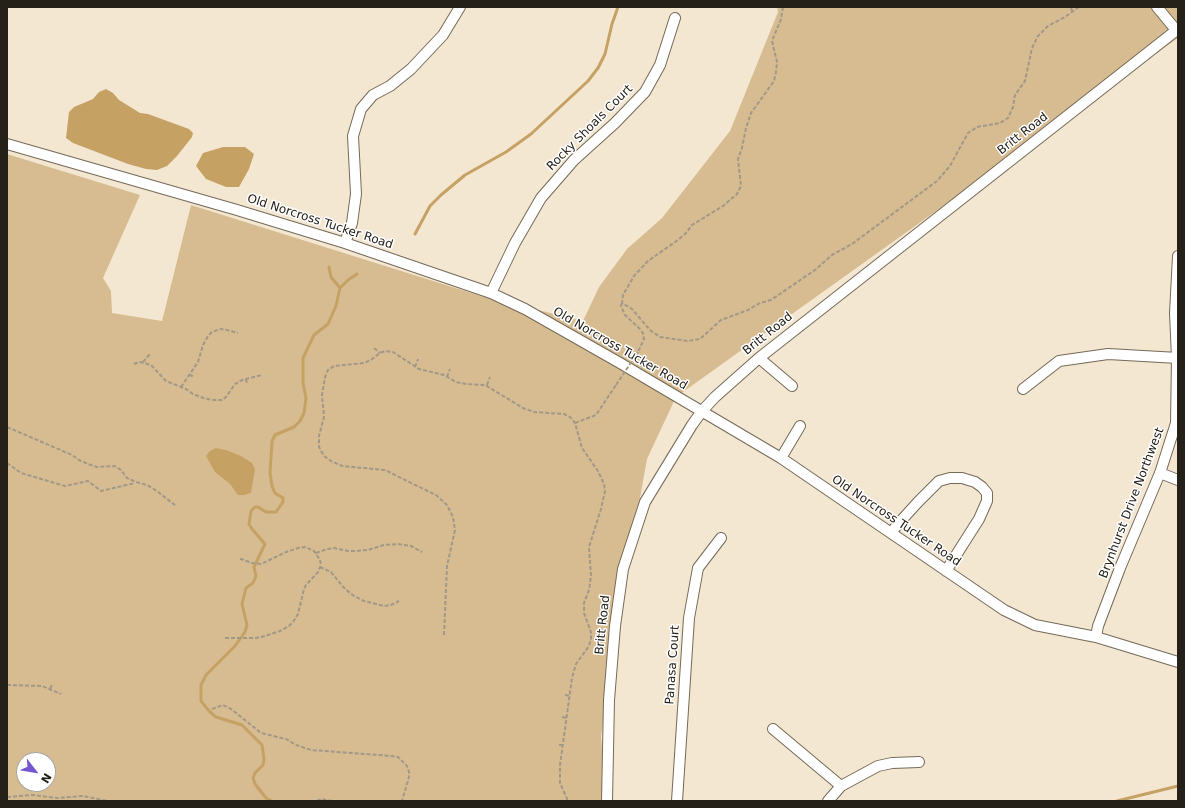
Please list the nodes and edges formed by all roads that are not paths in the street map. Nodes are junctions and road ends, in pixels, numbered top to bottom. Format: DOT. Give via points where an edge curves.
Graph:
graph roads {
  1 [pos="460,7"];
  2 [pos="1157,7"];
  3 [pos="674,18"];
  4 [pos="1177,30"];
  5 [pos="7,144"];
  6 [pos="345,243"];
  7 [pos="1178,256"];
  8 [pos="491,293"];
  9 [pos="759,358"];
  10 [pos="1178,358"];
  11 [pos="792,386"];
  12 [pos="1023,388"];
  13 [pos="702,411"];
  14 [pos="800,426"];
  15 [pos="781,458"];
  16 [pos="1160,474"];
  17 [pos="1178,480"];
  18 [pos="891,533"];
  19 [pos="721,538"];
  20 [pos="946,571"];
  21 [pos="1096,638"];
  22 [pos="1178,662"];
  23 [pos="773,729"];
  24 [pos="919,762"];
  25 [pos="841,786"];
  26 [pos="607,801"];
  27 [pos="677,801"];
  28 [pos="828,801"];
  1 -- 6 [label="street" via="443,36 411,68 390,86 372,95 360,109 353,136 356,194 352,223"];
  2 -- 4 [label="street"];
  3 -- 8 [label="street, Rocky Shoals Court" via="660,64 645,92 574,160 541,198 515,243"];
  4 -- 9 [label="street, Britt Road"];
  5 -- 6 [label="street, Old Norcross Tucker Road"];
  6 -- 8 [label="street, Old Norcross Tucker Road"];
  7 -- 10 [label="street, Brynhurst Drive Northwest" via="1175,313"];
  8 -- 13 [label="street, Old Norcross Tucker Road" via="532,312"];
  9 -- 11 [label="street"];
  9 -- 13 [label="street, Britt Road"];
  10 -- 12 [label="street" via="1108,354 1059,360"];
  10 -- 16 [label="street, Brynhurst Drive Northwest" via="1176,423"];
  13 -- 15 [label="street, Old Norcross Tucker Road"];
  13 -- 26 [label="street, Britt Road" via="645,502 623,569 615,626 610,693"];
  14 -- 15 [label="street"];
  15 -- 18 [label="street, Old Norcross Tucker Road"];
  16 -- 17 [label="street"];
  16 -- 21 [label="street, Brynhurst Drive Northwest" via="1120,568"];
  18 -- 20 [label="street, Old Norcross Tucker Road"];
  18 -- 20 [label="street" via="908,512 939,482 950,478 962,478 975,482 987,493 986,500 979,519"];
  19 -- 27 [label="street, Panasa Court" via="698,568 689,618"];
  20 -- 21 [label="street, Old Norcross Tucker Road" via="1004,610 1035,625"];
  21 -- 22 [label="street, Old Norcross Tucker Road"];
  23 -- 25 [label="street"];
  24 -- 25 [label="street" via="878,766"];
  25 -- 28 [label="street"];
}
